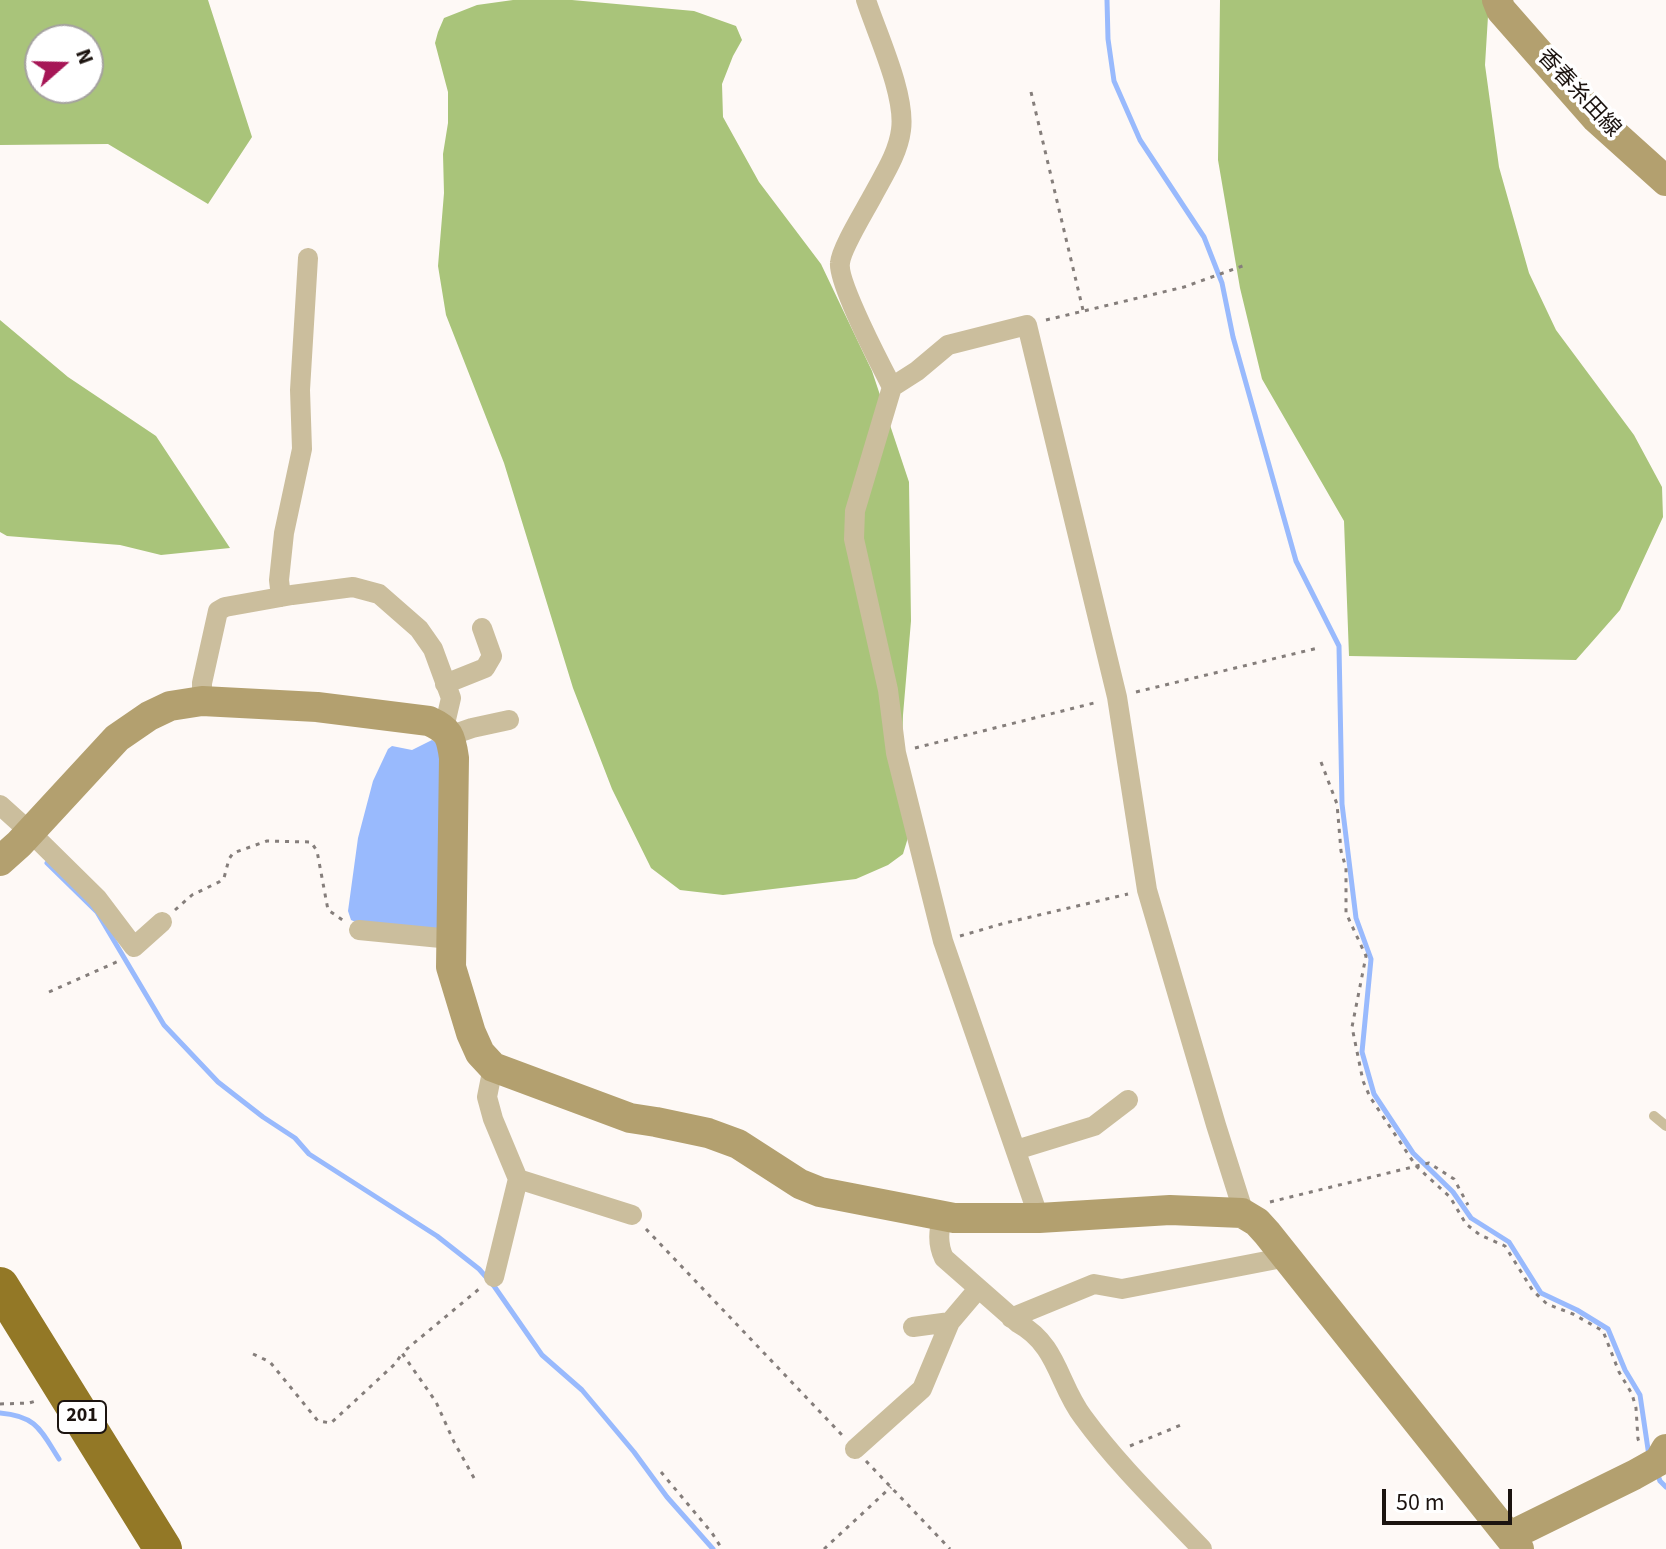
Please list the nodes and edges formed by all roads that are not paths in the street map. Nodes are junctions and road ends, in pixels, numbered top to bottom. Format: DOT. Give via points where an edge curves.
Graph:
graph roads {
  1 [pos="866,0"];
  2 [pos="1497,0"];
  3 [pos="1666,181"];
  4 [pos="308,258"];
  5 [pos="892,387"];
  6 [pos="281,597"];
  7 [pos="482,628"];
  8 [pos="445,684"];
  9 [pos="202,701"];
  10 [pos="509,720"];
  11 [pos="447,732"];
  12 [pos="0,805"];
  13 [pos="30,832"];
  14 [pos="0,861"];
  15 [pos="162,922"];
  16 [pos="360,930"];
  17 [pos="451,939"];
  18 [pos="493,1067"];
  19 [pos="1128,1100"];
  20 [pos="1654,1116"];
  21 [pos="1666,1126"];
  22 [pos="1016,1150"];
  23 [pos="518,1179"];
  24 [pos="632,1215"];
  25 [pos="942,1215"];
  26 [pos="1245,1215"];
  27 [pos="1039,1218"];
  28 [pos="1284,1255"];
  29 [pos="494,1277"];
  30 [pos="0,1286"];
  31 [pos="978,1289"];
  32 [pos="1011,1318"];
  33 [pos="950,1322"];
  34 [pos="913,1327"];
  35 [pos="0,1328"];
  36 [pos="855,1449"];
  37 [pos="1660,1459"];
  38 [pos="1515,1542"];
  39 [pos="142,1549"];
  40 [pos="163,1549"];
  41 [pos="1202,1549"];
  1 -- 5 [label="street" via="901,110 901,130 894,155 839,264"];
  2 -- 3 [label="street, 香春糸田線" via="1596,118"];
  4 -- 6 [label="street" via="302,449 284,533"];
  5 -- 22 [label="street" via="855,511 854,539 888,690 896,753 943,941"];
  5 -- 26 [label="street" via="948,345 1027,325 1117,697 1147,890"];
  6 -- 8 [label="street" via="353,587 379,594 419,629 433,649"];
  6 -- 9 [label="street" via="218,611"];
  7 -- 8 [label="street" via="492,656 485,668"];
  8 -- 11 [label="street" via="451,698"];
  9 -- 11 [label="street" via="418,719"];
  9 -- 13 [label="street" via="170,706 117,738"];
  10 -- 11 [label="street"];
  11 -- 17 [label="street" via="454,758"];
  12 -- 13 [label="street"];
  13 -- 14 [label="street"];
  13 -- 15 [label="street" via="97,898 134,947"];
  16 -- 17 [label="street"];
  17 -- 18 [label="street" via="451,967 471,1033"];
  18 -- 23 [label="street" via="487,1097"];
  18 -- 25 [label="street" via="630,1118 738,1144 820,1192"];
  19 -- 22 [label="street" via="1094,1126"];
  20 -- 21 [label="lane"];
  22 -- 27 [label="street"];
  23 -- 24 [label="street"];
  23 -- 29 [label="street"];
  25 -- 27 [label="street"];
  25 -- 31 [label="street" via="939,1247 944,1258"];
  26 -- 27 [label="street" via="1170,1210"];
  26 -- 28 [label="street"];
  28 -- 32 [label="street" via="1122,1289 1094,1284"];
  28 -- 38 [label="street"];
  30 -- 40 [label="highway, 201"];
  31 -- 32 [label="street"];
  31 -- 33 [label="street"];
  32 -- 41 [label="street" via="1045,1344 1080,1414"];
  33 -- 34 [label="street"];
  33 -- 36 [label="street" via="922,1389"];
  35 -- 39 [label="highway, 201"];
  37 -- 38 [label="street"];
}
